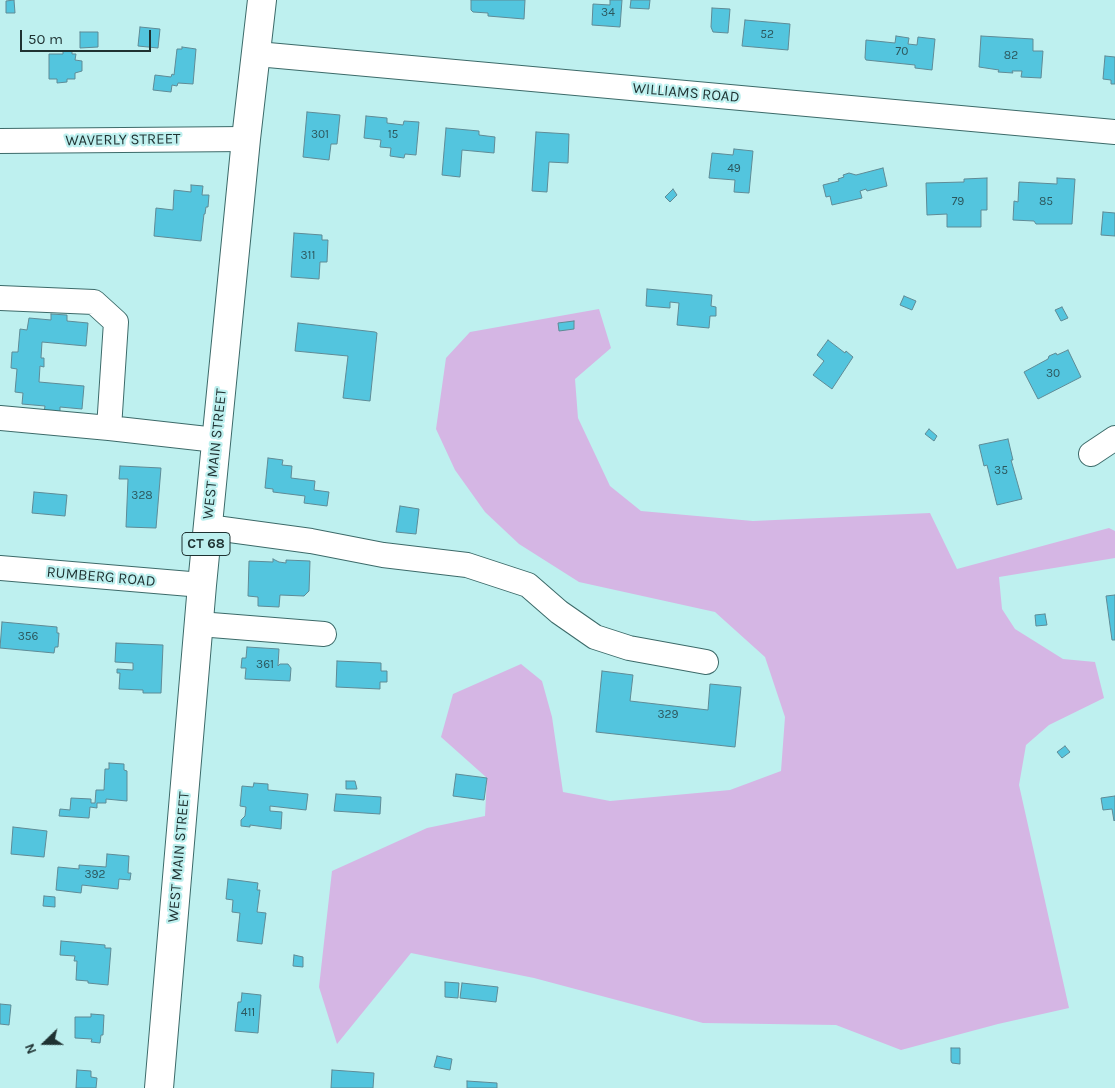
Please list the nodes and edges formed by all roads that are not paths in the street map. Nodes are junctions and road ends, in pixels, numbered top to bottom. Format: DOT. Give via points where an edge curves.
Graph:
graph roads {
  1 [pos="262,0"];
  2 [pos="257,54"];
  3 [pos="1115,132"];
  4 [pos="246,139"];
  5 [pos="0,141"];
  6 [pos="0,298"];
  7 [pos="0,418"];
  8 [pos="109,428"];
  9 [pos="1115,438"];
  10 [pos="216,440"];
  11 [pos="1091,454"];
  12 [pos="208,527"];
  13 [pos="0,568"];
  14 [pos="202,585"];
  15 [pos="199,624"];
  16 [pos="324,634"];
  17 [pos="706,662"];
  18 [pos="159,1088"];
  1 -- 2 [label="main road, WEST MAIN STREET / CT 68"];
  2 -- 3 [label="street, WILLIAMS ROAD"];
  2 -- 4 [label="main road, WEST MAIN STREET / CT 68"];
  4 -- 5 [label="street, WAVERLY STREET"];
  4 -- 10 [label="main road, WEST MAIN STREET / CT 68"];
  6 -- 8 [label="street" via="94,302 116,322"];
  7 -- 8 [label="street"];
  8 -- 10 [label="street"];
  9 -- 11 [label="street"];
  10 -- 12 [label="main road, WEST MAIN STREET / CT 68"];
  12 -- 14 [label="main road, WEST MAIN STREET / CT 68"];
  12 -- 17 [label="street" via="466,565 528,586 595,636 629,648"];
  13 -- 14 [label="street, RUMBERG ROAD"];
  14 -- 15 [label="main road, WEST MAIN STREET / CT 68"];
  15 -- 16 [label="street"];
  15 -- 18 [label="main road, WEST MAIN STREET / CT 68"];
}
